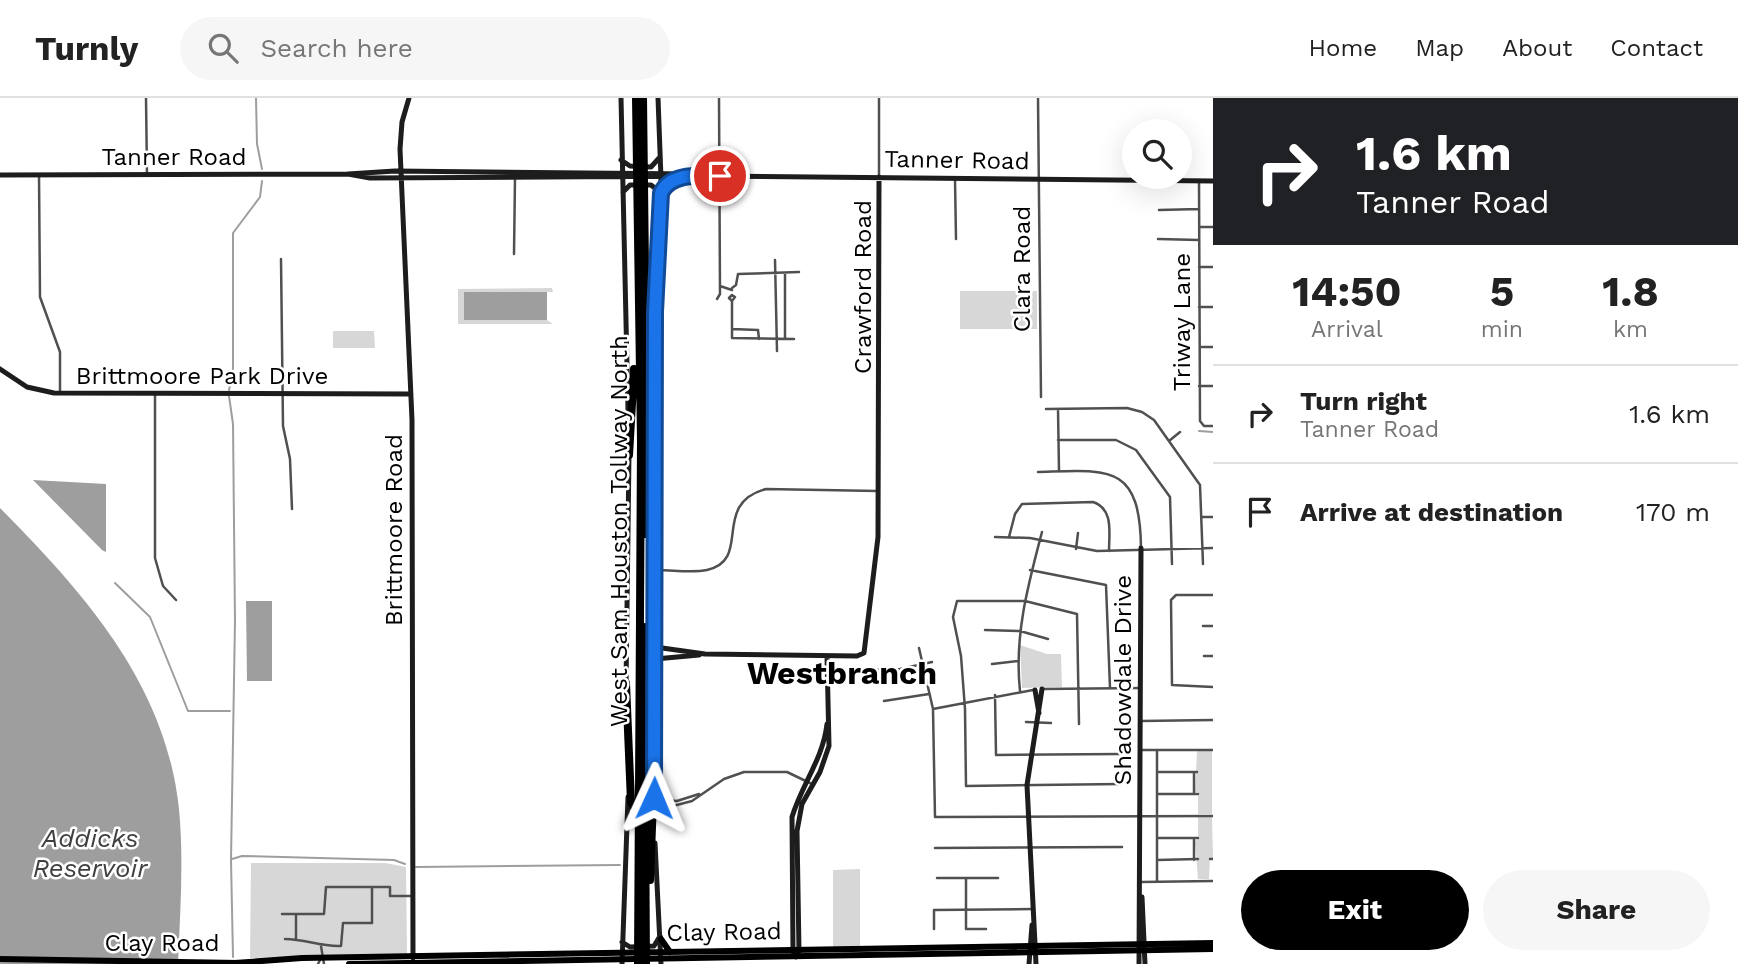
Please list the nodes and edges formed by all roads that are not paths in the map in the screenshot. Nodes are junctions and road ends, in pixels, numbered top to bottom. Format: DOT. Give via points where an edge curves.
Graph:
graph roads {
  1 [pos="146,98"];
  2 [pos="409,98"];
  3 [pos="621,98"];
  4 [pos="636,98"];
  5 [pos="643,98"];
  6 [pos="657,98"];
  7 [pos="719,98"];
  8 [pos="879,98"];
  9 [pos="1038,98"];
  10 [pos="661,155"];
  11 [pos="640,158"];
  12 [pos="621,160"];
  13 [pos="594,172"];
  14 [pos="0,175"];
  15 [pos="39,175"];
  16 [pos="147,175"];
  17 [pos="401,175"];
  18 [pos="515,175"];
  19 [pos="621,175"];
  20 [pos="661,175"];
  21 [pos="685,176"];
  22 [pos="720,176"];
  23 [pos="879,177"];
  24 [pos="583,178"];
  25 [pos="955,178"];
  26 [pos="1038,179"];
  27 [pos="1199,180"];
  28 [pos="1213,181"];
  29 [pos="661,193"];
  30 [pos="641,194"];
  31 [pos="622,195"];
  32 [pos="1199,209"];
  33 [pos="1159,210"];
  34 [pos="1199,227"];
  35 [pos="1213,227"];
  36 [pos="956,239"];
  37 [pos="1158,239"];
  38 [pos="1199,240"];
  39 [pos="514,254"];
  40 [pos="281,259"];
  41 [pos="775,260"];
  42 [pos="645,264"];
  43 [pos="1199,267"];
  44 [pos="1213,267"];
  45 [pos="799,272"];
  46 [pos="776,273"];
  47 [pos="785,273"];
  48 [pos="720,286"];
  49 [pos="732,288"];
  50 [pos="717,299"];
  51 [pos="1199,307"];
  52 [pos="1213,307"];
  53 [pos="732,330"];
  54 [pos="794,338"];
  55 [pos="638,339"];
  56 [pos="759,339"];
  57 [pos="777,339"];
  58 [pos="785,339"];
  59 [pos="1213,346"];
  60 [pos="1199,347"];
  61 [pos="777,351"];
  62 [pos="0,369"];
  63 [pos="1213,386"];
  64 [pos="1199,387"];
  65 [pos="284,393"];
  66 [pos="60,394"];
  67 [pos="155,394"];
  68 [pos="411,394"];
  69 [pos="1041,397"];
  70 [pos="1045,409"];
  71 [pos="1058,409"];
  72 [pos="1211,426"];
  73 [pos="1180,432"];
  74 [pos="1058,440"];
  75 [pos="1169,441"];
  76 [pos="629,456"];
  77 [pos="656,458"];
  78 [pos="1059,471"];
  79 [pos="1038,472"];
  80 [pos="878,491"];
  81 [pos="292,509"];
  82 [pos="1203,517"];
  83 [pos="1213,517"];
  84 [pos="1042,532"];
  85 [pos="1078,533"];
  86 [pos="995,537"];
  87 [pos="1009,537"];
  88 [pos="1040,540"];
  89 [pos="1141,548"];
  90 [pos="1172,548"];
  91 [pos="1202,548"];
  92 [pos="1213,548"];
  93 [pos="1076,549"];
  94 [pos="1109,551"];
  95 [pos="1172,564"];
  96 [pos="1203,565"];
  97 [pos="655,570"];
  98 [pos="1030,570"];
  99 [pos="1213,595"];
  100 [pos="176,600"];
  101 [pos="1025,601"];
  102 [pos="1203,626"];
  103 [pos="1213,626"];
  104 [pos="985,630"];
  105 [pos="1020,631"];
  106 [pos="1048,639"];
  107 [pos="654,647"];
  108 [pos="919,648"];
  109 [pos="705,654"];
  110 [pos="827,656"];
  111 [pos="1204,656"];
  112 [pos="1213,656"];
  113 [pos="654,659"];
  114 [pos="1018,661"];
  115 [pos="933,662"];
  116 [pos="923,664"];
  117 [pos="992,664"];
  118 [pos="870,670"];
  119 [pos="626,683"];
  120 [pos="1213,687"];
  121 [pos="1078,688"];
  122 [pos="1110,688"];
  123 [pos="1141,688"];
  124 [pos="1039,689"];
  125 [pos="1020,691"];
  126 [pos="929,694"];
  127 [pos="995,695"];
  128 [pos="884,701"];
  129 [pos="964,702"];
  130 [pos="933,709"];
  131 [pos="1213,720"];
  132 [pos="1141,721"];
  133 [pos="1026,723"];
  134 [pos="1037,723"];
  135 [pos="1051,723"];
  136 [pos="1079,723"];
  137 [pos="655,748"];
  138 [pos="1157,750"];
  139 [pos="1213,750"];
  140 [pos="1141,751"];
  141 [pos="1121,754"];
  142 [pos="1030,755"];
  143 [pos="1157,772"];
  144 [pos="810,783"];
  145 [pos="1027,785"];
  146 [pos="1121,785"];
  147 [pos="702,793"];
  148 [pos="1157,794"];
  149 [pos="654,798"];
  150 [pos="654,811"];
  151 [pos="638,816"];
  152 [pos="1029,816"];
  153 [pos="1140,816"];
  154 [pos="1157,816"];
  155 [pos="1213,816"];
  156 [pos="1157,838"];
  157 [pos="1032,847"];
  158 [pos="1122,847"];
  159 [pos="935,848"];
  160 [pos="1157,860"];
  161 [pos="937,878"];
  162 [pos="966,878"];
  163 [pos="998,878"];
  164 [pos="1157,881"];
  165 [pos="1213,881"];
  166 [pos="1141,882"];
  167 [pos="372,887"];
  168 [pos="413,896"];
  169 [pos="646,902"];
  170 [pos="966,909"];
  171 [pos="1033,909"];
  172 [pos="282,914"];
  173 [pos="296,914"];
  174 [pos="934,929"];
  175 [pos="986,929"];
  176 [pos="661,936"];
  177 [pos="285,939"];
  178 [pos="296,939"];
  179 [pos="642,941"];
  180 [pos="1213,943"];
  181 [pos="321,946"];
  182 [pos="1207,947"];
  183 [pos="1142,948"];
  184 [pos="1033,950"];
  185 [pos="670,952"];
  186 [pos="795,953"];
  187 [pos="621,955"];
  188 [pos="705,955"];
  189 [pos="566,958"];
  190 [pos="0,959"];
  191 [pos="464,960"];
  192 [pos="662,960"];
  193 [pos="89,961"];
  194 [pos="362,961"];
  195 [pos="517,961"];
  196 [pos="321,962"];
  197 [pos="412,962"];
  198 [pos="235,963"];
  199 [pos="64,964"];
  200 [pos="281,964"];
  201 [pos="349,964"];
  202 [pos="638,964"];
  203 [pos="646,964"];
  204 [pos="1030,964"];
  205 [pos="1036,964"];
  206 [pos="1142,964"];
  1 -- 16 [label="street"];
  2 -- 17 [label="main road, Brittmoore Road" via="400,132"];
  3 -- 12 [label="main road"];
  4 -- 11 [label="highway, West Sam Houston Tollway North"];
  5 -- 11 [label="highway, West Sam Houston Tollway North"];
  6 -- 10 [label="main road"];
  7 -- 22 [label="street"];
  8 -- 23 [label="street, Crawford Road"];
  9 -- 26 [label="street, Clara Road"];
  10 -- 12 [label="main road" via="651,167 630,166"];
  10 -- 20 [label="main road"];
  10 -- 21 [label="main road" via="663,166"];
  11 -- 30 [label="highway, West Sam Houston Tollway North"];
  12 -- 13 [label="main road" via="616,168"];
  12 -- 19 [label="main road"];
  13 -- 18 [label="main road, Tanner Road"];
  13 -- 19 [label="main road, Tanner Road"];
  14 -- 15 [label="main road, Tanner Road"];
  15 -- 16 [label="main road, Tanner Road"];
  15 -- 66 [label="street" via="40,297 60,352"];
  16 -- 17 [label="main road, Tanner Road"];
  17 -- 18 [label="main road, Tanner Road"];
  17 -- 68 [label="main road, Brittmoore Road"];
  18 -- 24 [label="main road, Tanner Road"];
  18 -- 39 [label="street"];
  19 -- 20 [label="main road, Tanner Road"];
  19 -- 24 [label="main road, Tanner Road"];
  19 -- 31 [label="main road"];
  20 -- 21 [label="main road, Tanner Road"];
  20 -- 29 [label="main road"];
  21 -- 22 [label="main road, Tanner Road"];
  21 -- 29 [label="main road" via="668,182"];
  22 -- 23 [label="main road, Tanner Road"];
  22 -- 48 [label="street"];
  23 -- 25 [label="main road, Tanner Road"];
  23 -- 80 [label="main road, Crawford Road"];
  24 -- 31 [label="main road" via="614,182"];
  25 -- 26 [label="main road, Tanner Road"];
  25 -- 36 [label="street"];
  26 -- 27 [label="main road, Tanner Road"];
  26 -- 69 [label="street, Clara Road"];
  27 -- 28 [label="main road, Tanner Road"];
  27 -- 32 [label="street, Triway Lane"];
  29 -- 31 [label="main road" via="652,185 630,185"];
  29 -- 77 [label="main road"];
  30 -- 42 [label="highway, West Sam Houston Tollway North"];
  30 -- 55 [label="highway, West Sam Houston Tollway North"];
  31 -- 76 [label="main road"];
  32 -- 33 [label="street"];
  32 -- 34 [label="street, Triway Lane"];
  34 -- 35 [label="street"];
  34 -- 38 [label="street, Triway Lane"];
  37 -- 38 [label="street"];
  38 -- 43 [label="street, Triway Lane"];
  40 -- 65 [label="street"];
  41 -- 46 [label="street"];
  42 -- 77 [label="highway" via="649,269"];
  42 -- 169 [label="highway, West Sam Houston Tollway North"];
  43 -- 44 [label="street"];
  43 -- 51 [label="street, Triway Lane"];
  45 -- 47 [label="street"];
  46 -- 47 [label="street"];
  46 -- 49 [label="street" via="738,274"];
  46 -- 57 [label="street"];
  47 -- 58 [label="street"];
  48 -- 49 [label="street"];
  48 -- 50 [label="street"];
  49 -- 53 [label="street"];
  51 -- 52 [label="street"];
  51 -- 60 [label="street, Triway Lane"];
  53 -- 56 [label="street" via="733,338"];
  53 -- 56 [label="street" via="758,330"];
  54 -- 58 [label="street"];
  55 -- 76 [label="highway"];
  55 -- 151 [label="highway, West Sam Houston Tollway North"];
  56 -- 57 [label="street"];
  57 -- 58 [label="street"];
  57 -- 61 [label="street"];
  59 -- 60 [label="street"];
  60 -- 64 [label="street, Triway Lane"];
  62 -- 66 [label="main road, Brittmoore Park Drive" via="27,387"];
  63 -- 64 [label="street"];
  64 -- 72 [label="street, Triway Lane" via="1200,421"];
  65 -- 67 [label="main road, Brittmoore Park Drive"];
  65 -- 68 [label="main road, Brittmoore Park Drive"];
  65 -- 81 [label="street" via="283,433 290,459"];
  66 -- 67 [label="main road, Brittmoore Park Drive"];
  67 -- 100 [label="street" via="155,558 163,586"];
  68 -- 168 [label="main road, Brittmoore Road"];
  70 -- 71 [label="street"];
  71 -- 74 [label="street"];
  71 -- 75 [label="street" via="1139,410"];
  73 -- 75 [label="street"];
  74 -- 78 [label="street"];
  74 -- 90 [label="street" via="1116,440 1136,450 1170,497"];
  75 -- 82 [label="street" via="1200,485"];
  76 -- 119 [label="main road"];
  77 -- 97 [label="main road"];
  78 -- 79 [label="street"];
  78 -- 89 [label="street, Shadowdale Drive" via="1097,471 1126,486 1138,505"];
  80 -- 97 [label="street" via="752,492 735,512 733,544 721,563 710,569"];
  80 -- 110 [label="main road, Crawford Road" via="877,562 864,653"];
  82 -- 83 [label="street"];
  82 -- 91 [label="street"];
  84 -- 88 [label="street"];
  85 -- 93 [label="street"];
  86 -- 87 [label="street"];
  87 -- 88 [label="street"];
  87 -- 94 [label="street" via="1018,508 1030,502 1093,502 1103,508 1109,521"];
  88 -- 93 [label="street"];
  88 -- 98 [label="street"];
  89 -- 90 [label="street"];
  89 -- 94 [label="street"];
  89 -- 123 [label="main road, Shadowdale Drive"];
  90 -- 91 [label="street"];
  90 -- 95 [label="street"];
  91 -- 92 [label="street"];
  91 -- 96 [label="street"];
  93 -- 94 [label="street"];
  97 -- 107 [label="main road"];
  98 -- 101 [label="street"];
  98 -- 122 [label="street" via="1106,585"];
  99 -- 120 [label="street" via="1174,596 1172,687"];
  101 -- 105 [label="street"];
  101 -- 121 [label="street" via="1077,614"];
  101 -- 129 [label="street" via="957,601 953,609"];
  102 -- 103 [label="street"];
  104 -- 105 [label="street"];
  105 -- 106 [label="street"];
  105 -- 114 [label="street"];
  107 -- 109 [label="main road"];
  107 -- 113 [label="main road"];
  108 -- 116 [label="street"];
  109 -- 110 [label="main road"];
  109 -- 113 [label="main road"];
  110 -- 144 [label="main road" via="828,718"];
  111 -- 112 [label="street"];
  113 -- 137 [label="main road"];
  114 -- 117 [label="street"];
  114 -- 125 [label="street"];
  115 -- 116 [label="street"];
  116 -- 118 [label="street"];
  116 -- 126 [label="street"];
  119 -- 151 [label="highway" via="631,802"];
  119 -- 187 [label="main road" via="628,827"];
  121 -- 122 [label="street"];
  121 -- 124 [label="street"];
  121 -- 136 [label="street"];
  122 -- 123 [label="street"];
  123 -- 132 [label="main road, Shadowdale Drive"];
  124 -- 125 [label="street"];
  124 -- 134 [label="main road"];
  125 -- 127 [label="street"];
  126 -- 128 [label="street"];
  126 -- 130 [label="street"];
  127 -- 129 [label="street"];
  127 -- 142 [label="street" via="996,755"];
  129 -- 130 [label="street"];
  129 -- 145 [label="street" via="966,786"];
  130 -- 152 [label="street" via="935,817"];
  131 -- 132 [label="street"];
  132 -- 140 [label="main road, Shadowdale Drive"];
  133 -- 134 [label="street"];
  134 -- 135 [label="street"];
  134 -- 142 [label="main road"];
  137 -- 149 [label="main road"];
  137 -- 169 [label="highway"];
  138 -- 139 [label="street"];
  138 -- 140 [label="street"];
  138 -- 143 [label="street"];
  140 -- 153 [label="main road, Shadowdale Drive"];
  141 -- 142 [label="street"];
  142 -- 145 [label="main road"];
  143 -- 148 [label="street"];
  143 -- 148 [label="street" via="1195,772 1196,794"];
  144 -- 147 [label="street" via="787,772 744,772"];
  144 -- 186 [label="main road" via="792,817"];
  145 -- 146 [label="street"];
  145 -- 152 [label="main road"];
  147 -- 149 [label="street" via="667,802"];
  147 -- 150 [label="street" via="679,806"];
  148 -- 154 [label="street"];
  149 -- 150 [label="main road"];
  150 -- 176 [label="main road"];
  151 -- 179 [label="highway, West Sam Houston Tollway North"];
  152 -- 153 [label="street"];
  152 -- 157 [label="main road"];
  153 -- 154 [label="street"];
  153 -- 166 [label="main road, Shadowdale Drive"];
  154 -- 155 [label="street"];
  154 -- 156 [label="street"];
  156 -- 160 [label="street"];
  156 -- 160 [label="street" via="1196,838 1196,860"];
  157 -- 158 [label="street"];
  157 -- 159 [label="street"];
  157 -- 171 [label="main road"];
  160 -- 164 [label="street"];
  161 -- 162 [label="street"];
  162 -- 163 [label="street"];
  162 -- 170 [label="street"];
  164 -- 165 [label="street"];
  164 -- 166 [label="street"];
  166 -- 183 [label="main road, Shadowdale Drive"];
  167 -- 168 [label="street" via="390,887 390,896"];
  167 -- 173 [label="street" via="326,887 324,914"];
  167 -- 181 [label="street" via="372,923 343,923 342,945"];
  168 -- 197 [label="main road, Brittmoore Road"];
  169 -- 179 [label="highway, West Sam Houston Tollway North"];
  170 -- 171 [label="street"];
  170 -- 174 [label="street" via="934,910"];
  170 -- 175 [label="street" via="966,929"];
  171 -- 184 [label="main road"];
  172 -- 173 [label="street"];
  173 -- 178 [label="street"];
  176 -- 185 [label="main road"];
  176 -- 187 [label="main road" via="654,946 630,947"];
  176 -- 192 [label="main road"];
  177 -- 178 [label="street"];
  178 -- 181 [label="street"];
  179 -- 202 [label="highway, West Sam Houston Tollway North"];
  179 -- 203 [label="highway, West Sam Houston Tollway North"];
  180 -- 182 [label="main road, Clay Road"];
  181 -- 196 [label="street"];
  182 -- 183 [label="main road, Clay Road"];
  183 -- 184 [label="main road, Clay Road"];
  183 -- 206 [label="main road, Shadowdale Drive"];
  184 -- 186 [label="main road, Clay Road"];
  184 -- 204 [label="main road"];
  184 -- 205 [label="main road"];
  185 -- 188 [label="main road, Clay Road"];
  185 -- 192 [label="main road, Clay Road"];
  186 -- 188 [label="main road, Clay Road"];
  187 -- 189 [label="main road, Clay Road"];
  187 -- 189 [label="main road, Clay Road" via="596,961"];
  187 -- 192 [label="main road, Clay Road"];
  188 -- 192 [label="main road, Clay Road"];
  189 -- 195 [label="main road, Clay Road"];
  190 -- 193 [label="main road, Clay Road"];
  191 -- 195 [label="main road, Clay Road"];
  191 -- 197 [label="main road, Clay Road"];
  193 -- 198 [label="main road, Clay Road"];
  193 -- 199 [label="main road, Clay Road"];
  194 -- 196 [label="main road, Clay Road"];
  194 -- 197 [label="main road, Clay Road"];
  194 -- 201 [label="main road, Clay Road"];
  196 -- 198 [label="main road, Clay Road"];
  198 -- 200 [label="main road, Clay Road"];
}
